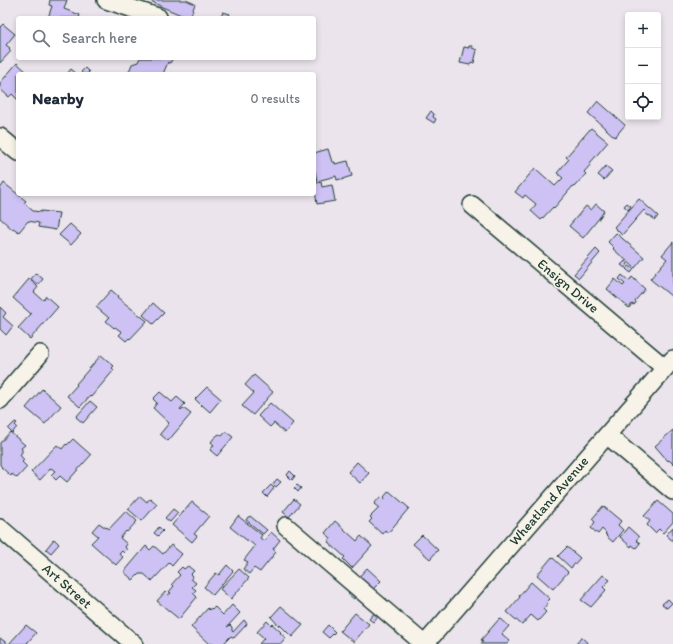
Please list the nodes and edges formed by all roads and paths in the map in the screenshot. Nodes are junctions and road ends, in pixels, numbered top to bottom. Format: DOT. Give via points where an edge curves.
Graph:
graph roads {
  1 [pos="106,0"];
  2 [pos="155,16"];
  3 [pos="0,137"];
  4 [pos="16,150"];
  5 [pos="472,205"];
  6 [pos="40,354"];
  7 [pos="669,363"];
  8 [pos="0,400"];
  9 [pos="607,435"];
  10 [pos="673,491"];
  11 [pos="286,526"];
  12 [pos="0,528"];
  13 [pos="134,644"];
  14 [pos="424,644"];
  1 -- 2 [label="street"];
  3 -- 4 [label="street"];
  5 -- 7 [label="street, Ensign Drive"];
  6 -- 8 [label="street"];
  7 -- 9 [label="street, Wheatland Avenue"];
  9 -- 10 [label="street"];
  9 -- 14 [label="street, Wheatland Avenue"];
  11 -- 14 [label="street"];
  12 -- 13 [label="street, Art Street"];
}
